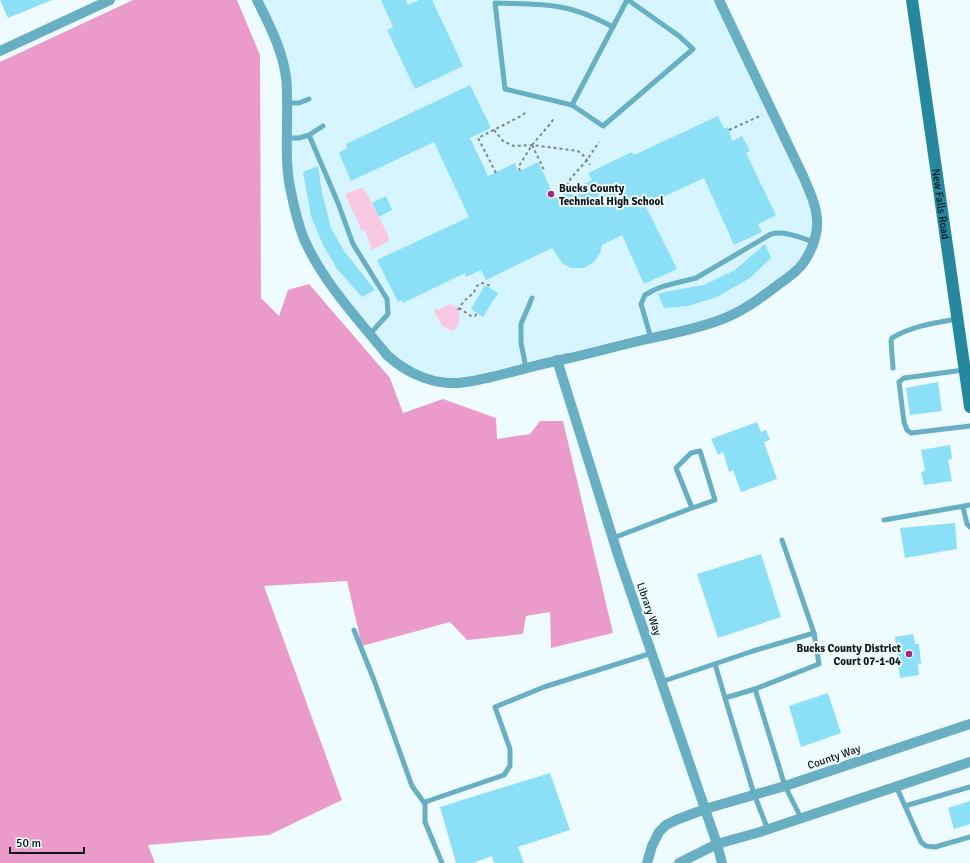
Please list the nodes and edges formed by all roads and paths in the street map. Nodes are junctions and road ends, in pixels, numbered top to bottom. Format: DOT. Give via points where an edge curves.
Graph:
graph roads {
  1 [pos="110,0"];
  2 [pos="257,0"];
  3 [pos="627,0"];
  4 [pos="719,0"];
  5 [pos="912,0"];
  6 [pos="534,2"];
  7 [pos="613,27"];
  8 [pos="0,51"];
  9 [pos="309,99"];
  10 [pos="287,103"];
  11 [pos="572,105"];
  12 [pos="527,110"];
  13 [pos="762,115"];
  14 [pos="554,118"];
  15 [pos="324,126"];
  16 [pos="494,130"];
  17 [pos="729,130"];
  18 [pos="309,135"];
  19 [pos="288,138"];
  20 [pos="599,142"];
  21 [pos="532,145"];
  22 [pos="587,160"];
  23 [pos="590,165"];
  24 [pos="520,171"];
  25 [pos="496,172"];
  26 [pos="545,172"];
  27 [pos="567,186"];
  28 [pos="814,242"];
  29 [pos="491,286"];
  30 [pos="532,298"];
  31 [pos="477,313"];
  32 [pos="957,319"];
  33 [pos="370,334"];
  34 [pos="651,338"];
  35 [pos="557,360"];
  36 [pos="526,368"];
  37 [pos="894,368"];
  38 [pos="965,370"];
  39 [pos="968,383"];
  40 [pos="970,403"];
  41 [pos="970,426"];
  42 [pos="970,505"];
  43 [pos="963,506"];
  44 [pos="692,508"];
  45 [pos="884,520"];
  46 [pos="970,527"];
  47 [pos="613,538"];
  48 [pos="782,540"];
  49 [pos="354,630"];
  50 [pos="814,633"];
  51 [pos="652,653"];
  52 [pos="715,664"];
  53 [pos="661,682"];
  54 [pos="755,689"];
  55 [pos="725,698"];
  56 [pos="970,724"];
  57 [pos="970,762"];
  58 [pos="785,786"];
  59 [pos="896,786"];
  60 [pos="970,787"];
  61 [pos="754,794"];
  62 [pos="425,804"];
  63 [pos="905,806"];
  64 [pos="705,809"];
  65 [pos="801,818"];
  66 [pos="768,830"];
  67 [pos="970,837"];
  68 [pos="717,844"];
  69 [pos="442,863"];
  70 [pos="647,863"];
  71 [pos="679,863"];
  72 [pos="722,863"];
  1 -- 8 [label="street"];
  2 -- 10 [label="street" via="282,58"];
  3 -- 7 [label="lane"];
  3 -- 11 [label="lane" via="679,36 693,49 603,126"];
  4 -- 28 [label="street" via="816,206"];
  5 -- 32 [label="main road, New Falls Road"];
  6 -- 7 [label="lane" via="573,10"];
  6 -- 11 [label="lane" via="496,3 505,89"];
  7 -- 11 [label="lane"];
  9 -- 10 [label="lane" via="299,103"];
  10 -- 19 [label="street"];
  12 -- 16 [label="path" via="523,115"];
  13 -- 17 [label="path"];
  14 -- 21 [label="path"];
  15 -- 18 [label="lane"];
  16 -- 21 [label="path" via="503,141 514,146"];
  16 -- 25 [label="path" via="478,138"];
  18 -- 19 [label="lane"];
  18 -- 33 [label="lane" via="353,244 387,299 388,314"];
  19 -- 33 [label="street" via="290,191 304,237 323,273"];
  20 -- 22 [label="path"];
  21 -- 22 [label="path" via="578,151"];
  21 -- 24 [label="path" via="519,166"];
  21 -- 26 [label="path"];
  22 -- 23 [label="path"];
  22 -- 27 [label="path"];
  28 -- 34 [label="street" via="806,259 794,274 740,311 694,329"];
  28 -- 34 [label="lane" via="776,232 696,278 664,286 646,295 641,304"];
  29 -- 31 [label="path" via="482,283 477,286 459,309 471,316 476,316"];
  30 -- 36 [label="lane" via="521,324 521,343"];
  32 -- 37 [label="lane" via="908,330 892,338"];
  32 -- 38 [label="main road, New Falls Road"];
  33 -- 36 [label="street" via="393,361 424,379 449,383 464,382"];
  34 -- 35 [label="street"];
  35 -- 36 [label="street"];
  35 -- 47 [label="street, Library Way"];
  38 -- 39 [label="main road, New Falls Road"];
  38 -- 41 [label="lane" via="904,378 899,382 904,422 911,433"];
  39 -- 40 [label="main road, New Falls Road"];
  42 -- 43 [label="lane"];
  43 -- 45 [label="lane"];
  43 -- 46 [label="lane"];
  44 -- 44 [label="lane" via="676,468 691,453 700,451 715,500"];
  44 -- 47 [label="lane"];
  47 -- 51 [label="street, Library Way"];
  48 -- 50 [label="lane"];
  49 -- 62 [label="lane" via="412,786"];
  50 -- 52 [label="lane"];
  50 -- 54 [label="lane" via="819,664"];
  51 -- 53 [label="street, Library Way"];
  51 -- 62 [label="lane" via="544,687 495,707 510,749 510,766 504,775"];
  52 -- 53 [label="lane"];
  52 -- 55 [label="lane"];
  53 -- 64 [label="street, Library Way"];
  54 -- 55 [label="lane"];
  54 -- 58 [label="lane"];
  55 -- 61 [label="lane"];
  56 -- 58 [label="street, County Way"];
  57 -- 59 [label="street"];
  58 -- 61 [label="street, County Way"];
  58 -- 65 [label="lane"];
  59 -- 63 [label="lane"];
  59 -- 65 [label="street"];
  60 -- 63 [label="lane"];
  61 -- 64 [label="street, County Way"];
  61 -- 66 [label="lane"];
  62 -- 69 [label="lane" via="425,822"];
  63 -- 67 [label="lane" via="921,842 926,846 935,847"];
  64 -- 68 [label="street, Library Way"];
  64 -- 70 [label="street, County Way" via="666,825 659,832"];
  65 -- 66 [label="street"];
  66 -- 68 [label="street"];
  68 -- 71 [label="street"];
  68 -- 72 [label="street, Library Way"];
}
